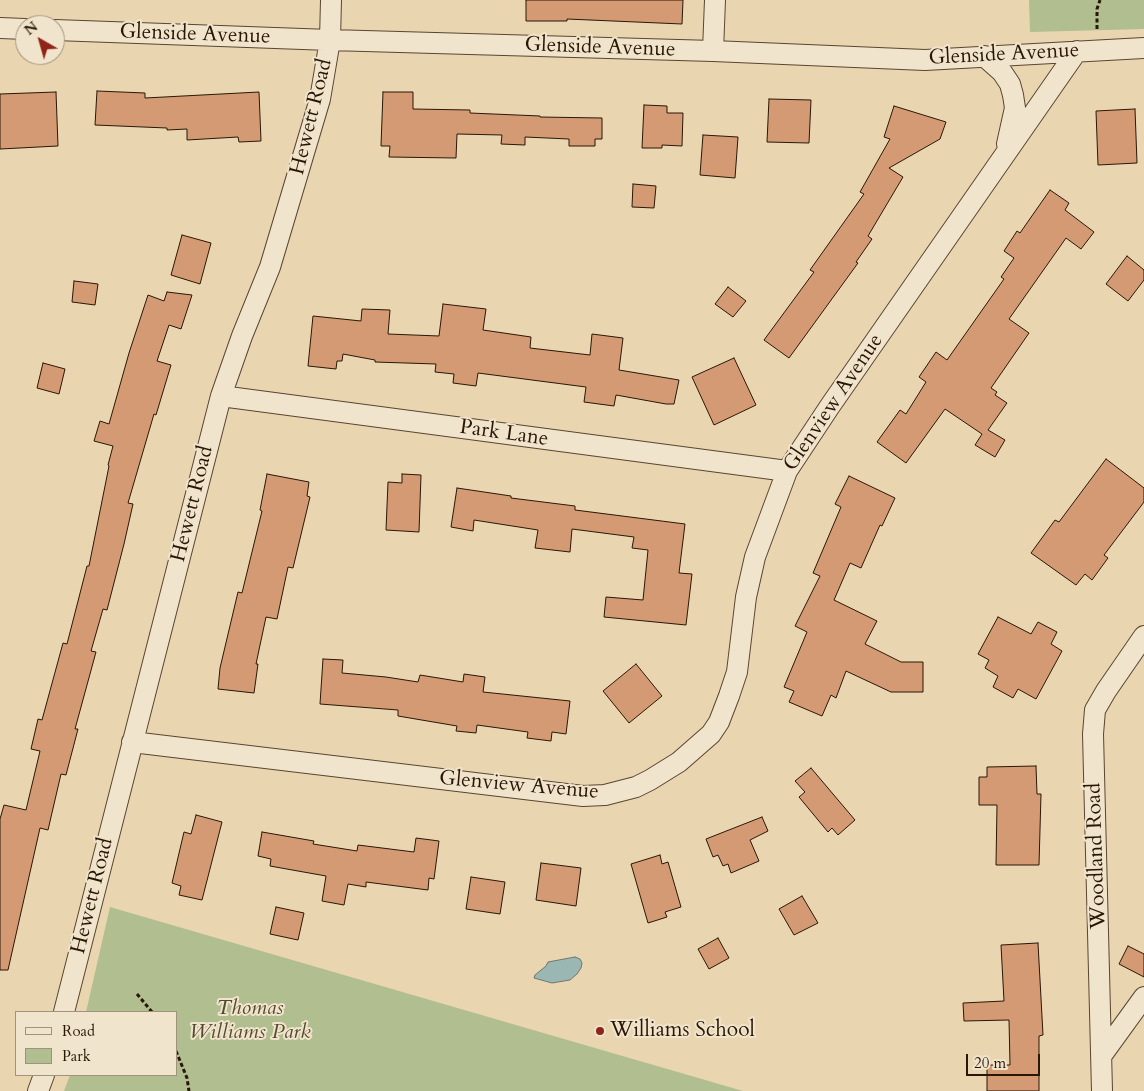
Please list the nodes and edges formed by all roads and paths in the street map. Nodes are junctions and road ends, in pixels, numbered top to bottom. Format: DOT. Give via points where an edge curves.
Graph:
graph roads {
  1 [pos="331,0"];
  2 [pos="715,0"];
  3 [pos="1100,0"];
  4 [pos="1096,18"];
  5 [pos="0,28"];
  6 [pos="15,29"];
  7 [pos="65,30"];
  8 [pos="330,40"];
  9 [pos="1144,48"];
  10 [pos="713,51"];
  11 [pos="1077,51"];
  12 [pos="984,56"];
  13 [pos="1004,156"];
  14 [pos="221,396"];
  15 [pos="787,471"];
  16 [pos="1144,636"];
  17 [pos="132,742"];
  18 [pos="138,994"];
  19 [pos="1144,998"];
  20 [pos="64,1011"];
  21 [pos="151,1011"];
  22 [pos="1102,1055"];
  23 [pos="178,1056"];
  24 [pos="44,1076"];
  25 [pos="38,1091"];
  26 [pos="189,1091"];
  27 [pos="1102,1091"];
  1 -- 8 [label="street, Hewett Road"];
  2 -- 10 [label="street"];
  3 -- 4 [label="path"];
  5 -- 6 [label="street"];
  7 -- 8 [label="street, Glenside Avenue"];
  8 -- 10 [label="street, Glenside Avenue"];
  8 -- 14 [label="street, Hewett Road" via="320,99 302,163 270,267"];
  9 -- 11 [label="street, Glenside Avenue"];
  10 -- 12 [label="street, Glenside Avenue" via="925,60"];
  11 -- 12 [label="street, Glenside Avenue"];
  11 -- 13 [label="street, Glenview Avenue"];
  12 -- 13 [label="street, Glenview Avenue" via="1002,72 1013,95 1015,108"];
  13 -- 15 [label="street, Glenview Avenue"];
  14 -- 15 [label="street, Park Lane"];
  14 -- 17 [label="street, Hewett Road"];
  15 -- 17 [label="street, Glenview Avenue" via="755,557 746,597 737,672 719,722 692,752 636,787 605,795 583,796"];
  16 -- 22 [label="street, Woodland Road" via="1095,710"];
  17 -- 20 [label="street, Hewett Road"];
  18 -- 21 [label="path"];
  19 -- 22 [label="street"];
  22 -- 27 [label="street, Woodland Road"];
  23 -- 26 [label="path"];
  24 -- 25 [label="street"];
}
